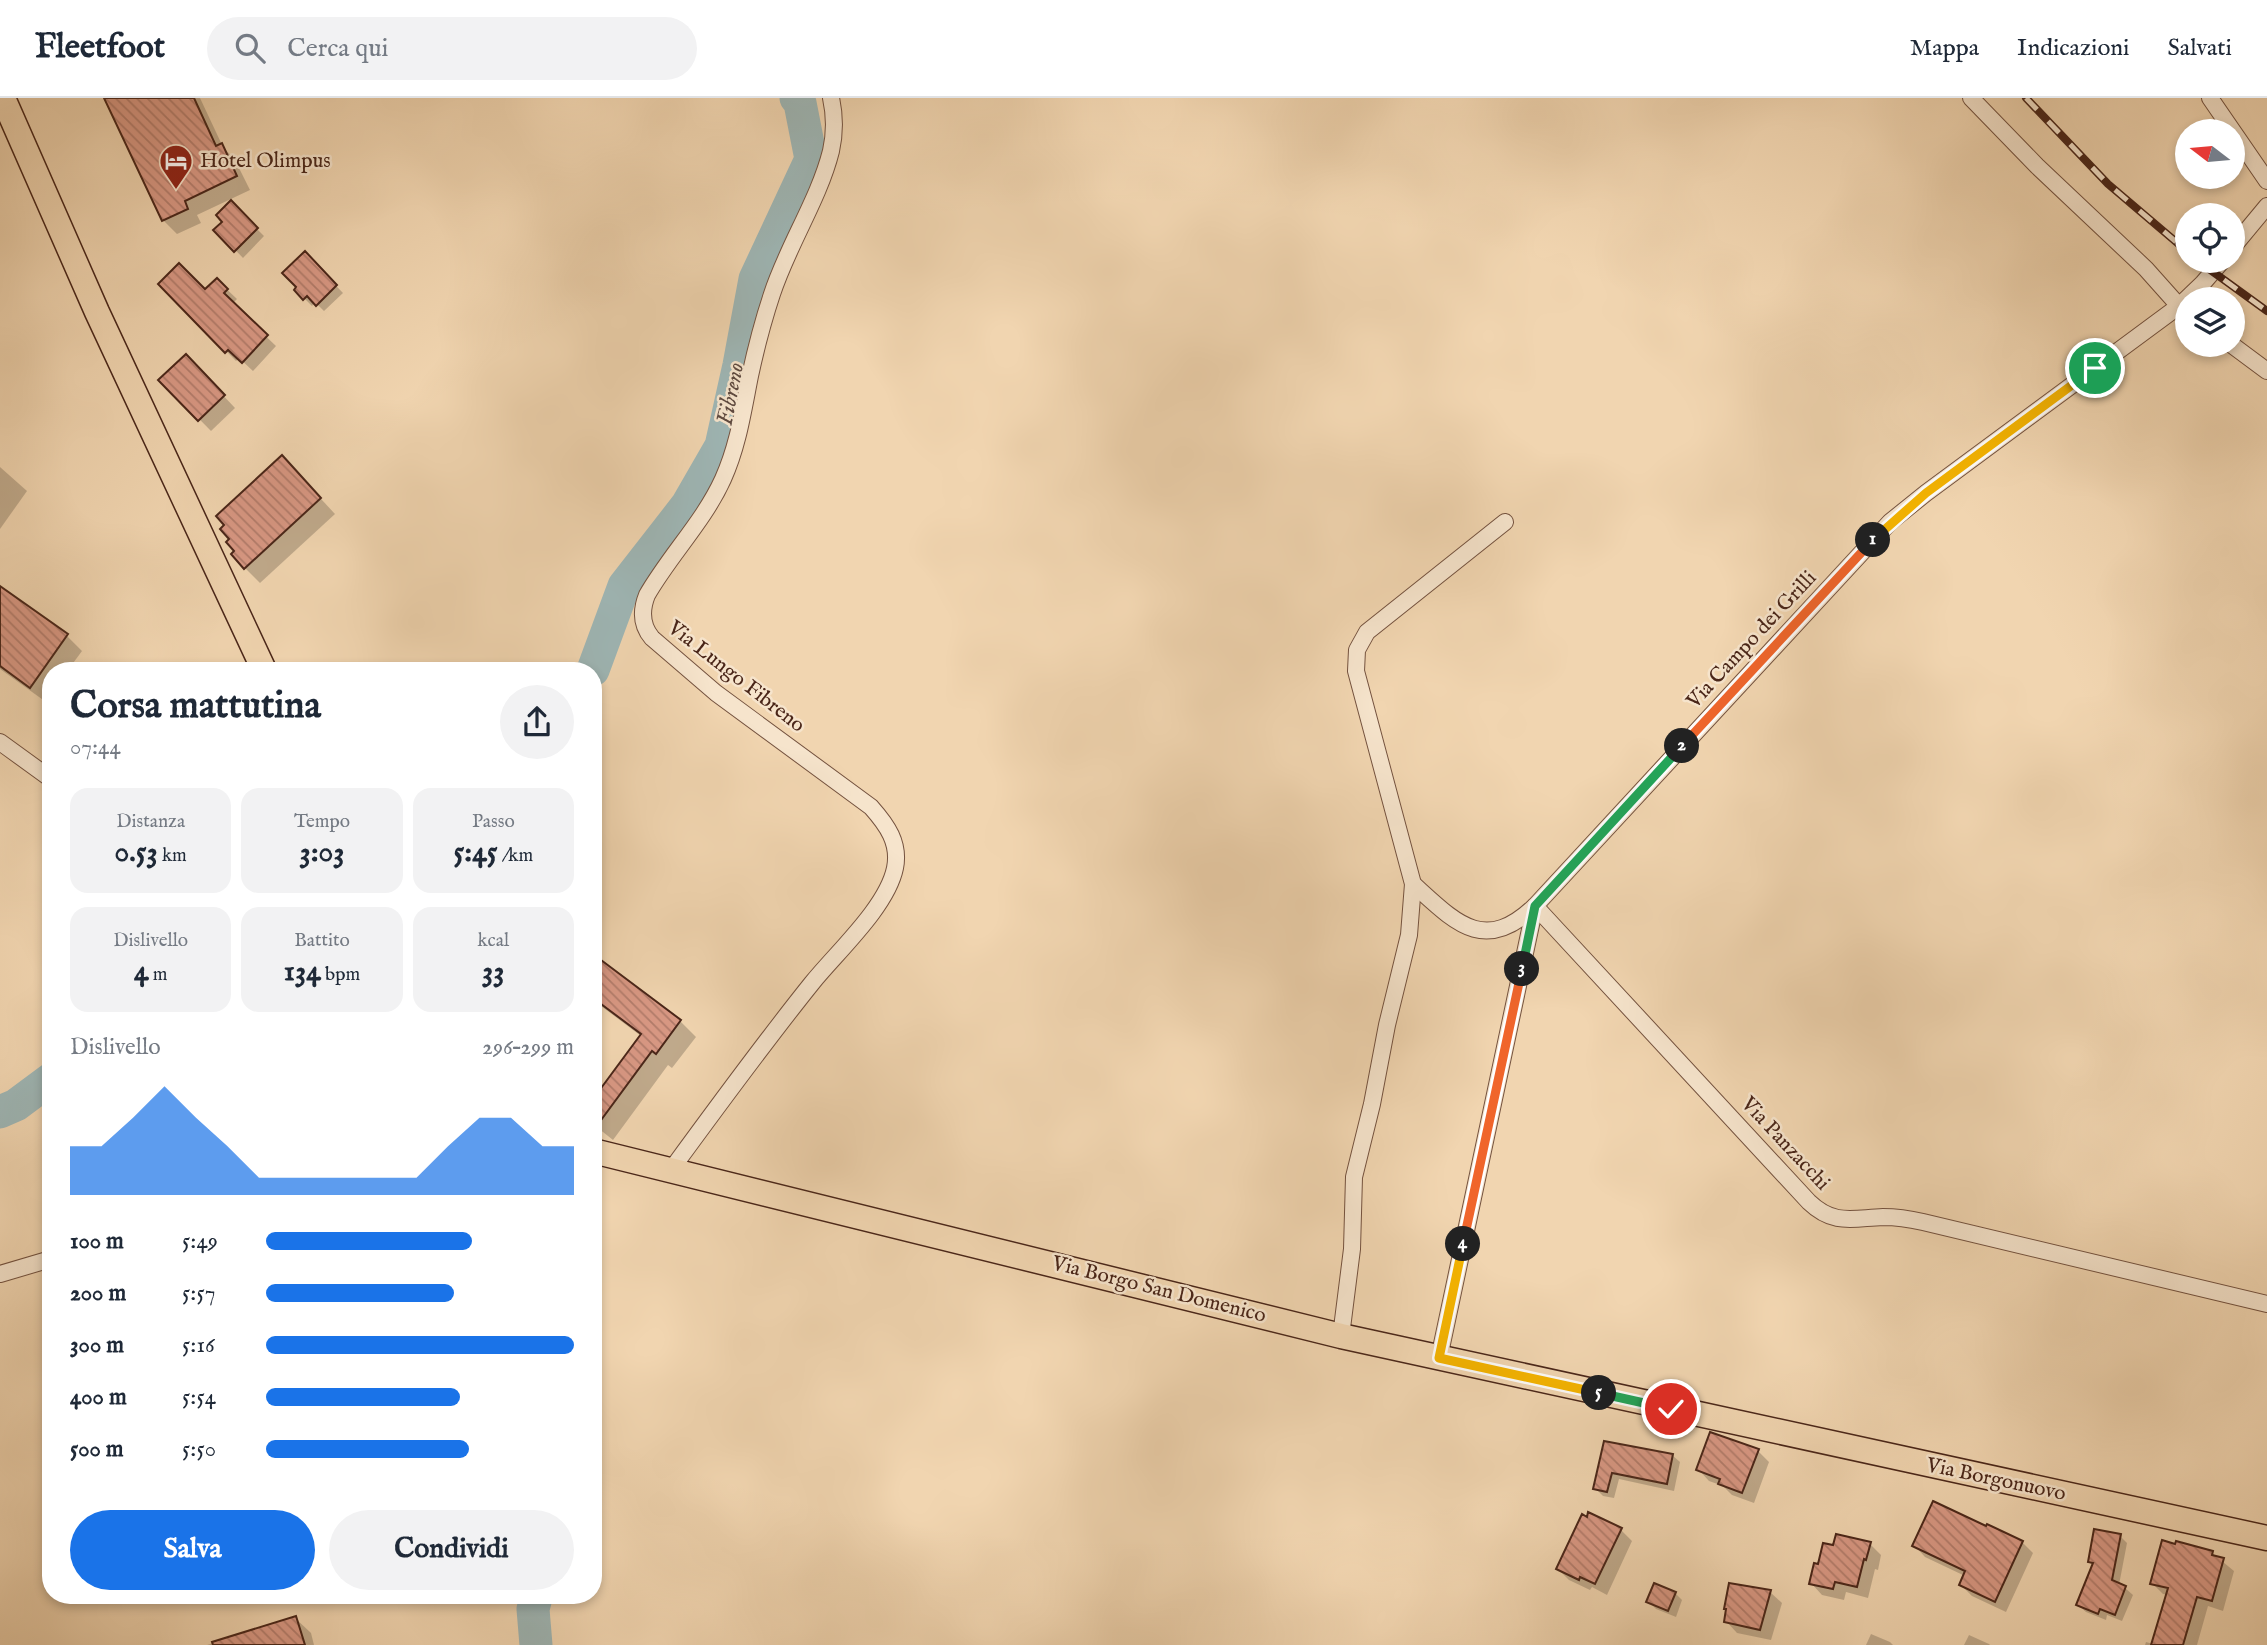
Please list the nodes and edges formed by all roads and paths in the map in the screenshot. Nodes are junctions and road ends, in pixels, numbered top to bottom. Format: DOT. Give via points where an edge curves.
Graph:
graph roads {
  1 [pos="3,98"];
  2 [pos="831,98"];
  3 [pos="1971,98"];
  4 [pos="2210,98"];
  5 [pos="2267,181"];
  6 [pos="2267,206"];
  7 [pos="2245,233"];
  8 [pos="2212,273"];
  9 [pos="2201,287"];
  10 [pos="2175,300"];
  11 [pos="2175,315"];
  12 [pos="2245,354"];
  13 [pos="2267,370"];
  14 [pos="1505,522"];
  15 [pos="260,662"];
  16 [pos="0,742"];
  17 [pos="42,772"];
  18 [pos="1413,884"];
  19 [pos="1535,906"];
  20 [pos="602,1153"];
  21 [pos="671,1170"];
  22 [pos="42,1261"];
  23 [pos="0,1273"];
  24 [pos="2267,1304"];
  25 [pos="1341,1336"];
  26 [pos="1439,1358"];
  27 [pos="1726,1421"];
  28 [pos="2267,1538"];
  1 -- 15 [label="main road"];
  2 -- 21 [label="street, Via Lungo Fibreno" via="834,128 828,160 774,288 728,466 715,494 647,595 642,619 652,638 716,693 871,807 893,839 895,869 873,911 794,1006"];
  3 -- 10 [label="street"];
  4 -- 5 [label="street"];
  6 -- 7 [label="street"];
  8 -- 9 [label="street, Via Campo dei Grilli"];
  11 -- 19 [label="street, Via Campo dei Grilli" via="1890,522"];
  12 -- 13 [label="street"];
  14 -- 18 [label="street" via="1367,632 1357,650 1356,671"];
  16 -- 17 [label="street"];
  18 -- 19 [label="street" via="1454,920 1479,930 1512,926"];
  18 -- 25 [label="street" via="1409,935 1354,1177 1352,1249"];
  19 -- 24 [label="street, Via Panzacchi" via="1823,1213 1848,1220 1886,1217 1923,1222"];
  19 -- 26 [label="street"];
  20 -- 21 [label="main road, Via Borgo San Domenico"];
  21 -- 25 [label="main road, Via Borgo San Domenico"];
  22 -- 23 [label="street"];
  25 -- 26 [label="main road, Via Borgo San Domenico"];
  26 -- 27 [label="main road, Via Borgo San Domenico"];
  27 -- 28 [label="main road, Via Borgonuovo"];
}
